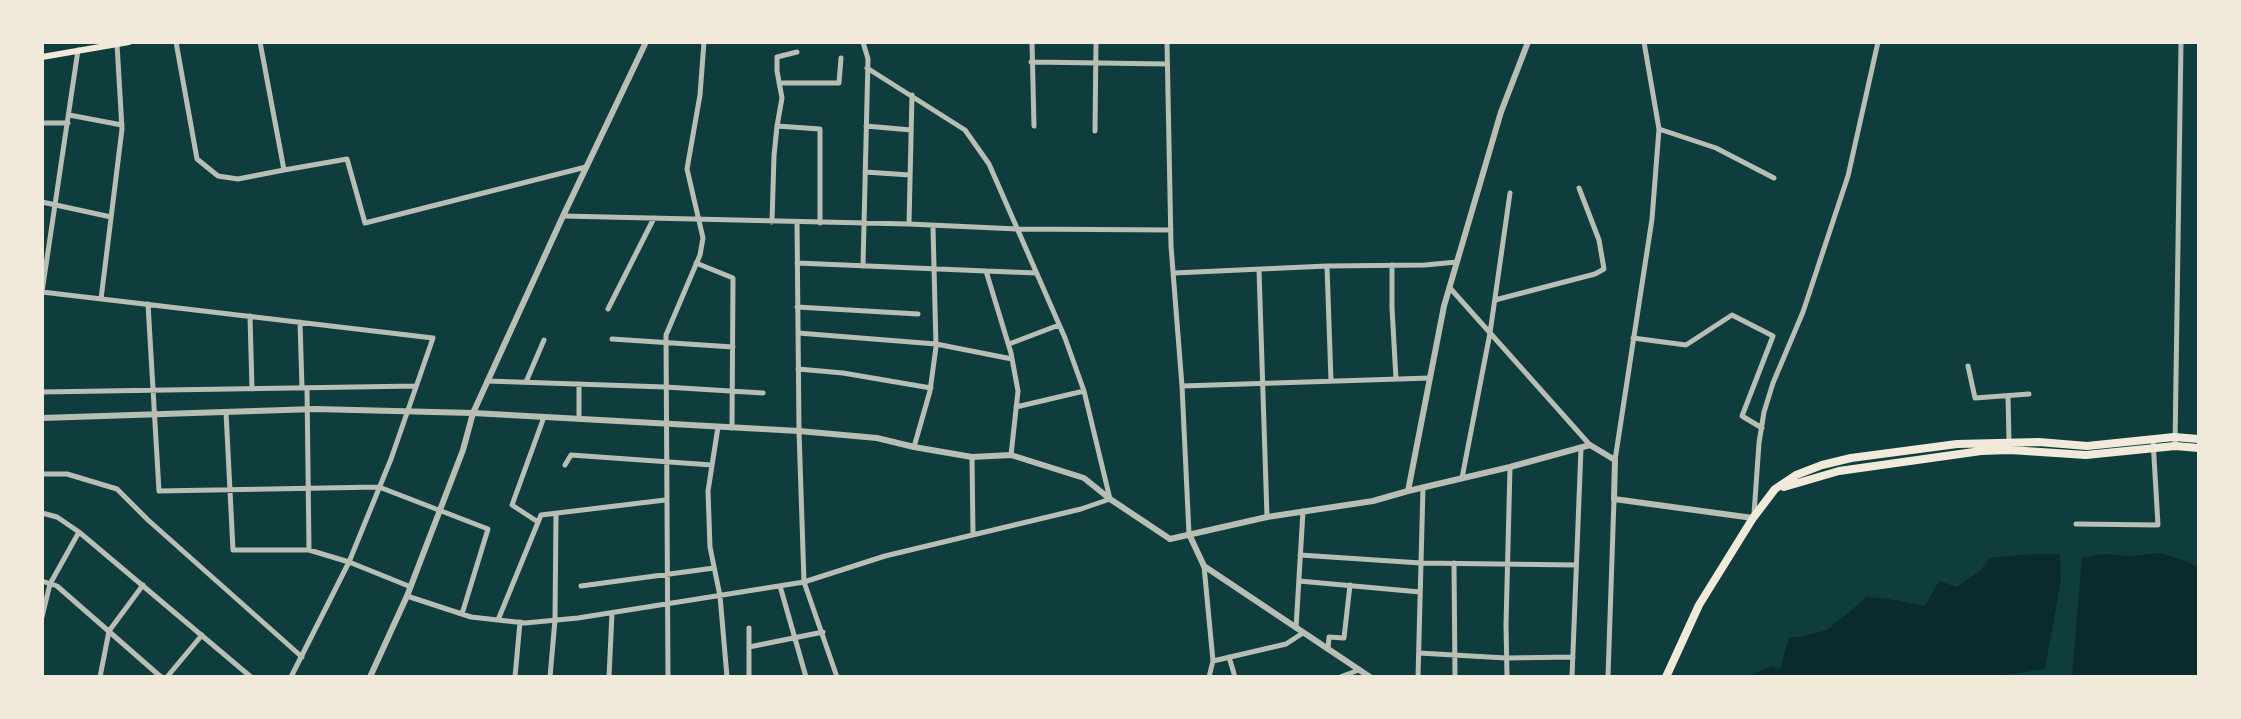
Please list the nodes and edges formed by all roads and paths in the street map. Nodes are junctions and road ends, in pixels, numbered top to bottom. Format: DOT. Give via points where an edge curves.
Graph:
graph roads {
  1 [pos="97,42"];
  2 [pos="129,42"];
  3 [pos="176,42"];
  4 [pos="260,42"];
  5 [pos="646,42"];
  6 [pos="704,42"];
  7 [pos="863,42"];
  8 [pos="1032,42"];
  9 [pos="1096,42"];
  10 [pos="1167,42"];
  11 [pos="1528,42"];
  12 [pos="1644,42"];
  13 [pos="1878,42"];
  14 [pos="2181,42"];
  15 [pos="117,44"];
  16 [pos="106,45"];
  17 [pos="78,50"];
  18 [pos="797,52"];
  19 [pos="42,57"];
  20 [pos="841,58"];
  21 [pos="1031,62"];
  22 [pos="1095,63"];
  23 [pos="1167,64"];
  24 [pos="867,68"];
  25 [pos="779,83"];
  26 [pos="912,95"];
  27 [pos="69,115"];
  28 [pos="42,123"];
  29 [pos="68,123"];
  30 [pos="122,125"];
  31 [pos="777,126"];
  32 [pos="866,126"];
  33 [pos="1034,126"];
  34 [pos="1659,129"];
  35 [pos="911,130"];
  36 [pos="1095,131"];
  37 [pos="586,167"];
  38 [pos="284,170"];
  39 [pos="865,172"];
  40 [pos="910,175"];
  41 [pos="1774,178"];
  42 [pos="1579,188"];
  43 [pos="1510,193"];
  44 [pos="42,202"];
  45 [pos="55,205"];
  46 [pos="563,216"];
  47 [pos="111,217"];
  48 [pos="654,218"];
  49 [pos="697,220"];
  50 [pos="772,222"];
  51 [pos="797,222"];
  52 [pos="820,223"];
  53 [pos="864,224"];
  54 [pos="909,224"];
  55 [pos="933,227"];
  56 [pos="1017,229"];
  57 [pos="1171,230"];
  58 [pos="1457,262"];
  59 [pos="696,263"];
  60 [pos="797,263"];
  61 [pos="1392,265"];
  62 [pos="863,266"];
  63 [pos="1327,266"];
  64 [pos="934,269"];
  65 [pos="1259,270"];
  66 [pos="986,271"];
  67 [pos="1036,273"];
  68 [pos="1174,273"];
  69 [pos="1450,288"];
  70 [pos="42,292"];
  71 [pos="101,299"];
  72 [pos="1495,300"];
  73 [pos="148,304"];
  74 [pos="797,307"];
  75 [pos="608,309"];
  76 [pos="918,314"];
  77 [pos="250,316"];
  78 [pos="300,322"];
  79 [pos="1059,325"];
  80 [pos="798,333"];
  81 [pos="1490,333"];
  82 [pos="1633,338"];
  83 [pos="612,339"];
  84 [pos="544,340"];
  85 [pos="665,343"];
  86 [pos="936,344"];
  87 [pos="1009,344"];
  88 [pos="733,347"];
  89 [pos="1012,359"];
  90 [pos="1968,366"];
  91 [pos="798,369"];
  92 [pos="1430,378"];
  93 [pos="1396,379"];
  94 [pos="487,381"];
  95 [pos="1331,381"];
  96 [pos="526,382"];
  97 [pos="1262,383"];
  98 [pos="579,384"];
  99 [pos="416,386"];
  100 [pos="1182,386"];
  101 [pos="665,387"];
  102 [pos="304,388"];
  103 [pos="931,388"];
  104 [pos="252,389"];
  105 [pos="153,391"];
  106 [pos="733,391"];
  107 [pos="1084,391"];
  108 [pos="42,392"];
  109 [pos="763,393"];
  110 [pos="2029,394"];
  111 [pos="2008,396"];
  112 [pos="1016,407"];
  113 [pos="307,409"];
  114 [pos="407,411"];
  115 [pos="226,412"];
  116 [pos="473,413"];
  117 [pos="155,415"];
  118 [pos="544,417"];
  119 [pos="42,418"];
  120 [pos="579,419"];
  121 [pos="665,424"];
  122 [pos="718,427"];
  123 [pos="732,428"];
  124 [pos="1762,428"];
  125 [pos="799,431"];
  126 [pos="2199,439"];
  127 [pos="2009,441"];
  128 [pos="2175,442"];
  129 [pos="2153,444"];
  130 [pos="1590,445"];
  131 [pos="914,447"];
  132 [pos="1581,448"];
  133 [pos="2199,448"];
  134 [pos="1011,455"];
  135 [pos="972,457"];
  136 [pos="1615,460"];
  137 [pos="665,461"];
  138 [pos="565,465"];
  139 [pos="712,465"];
  140 [pos="1510,467"];
  141 [pos="42,474"];
  142 [pos="1462,478"];
  143 [pos="379,487"];
  144 [pos="1423,487"];
  145 [pos="308,489"];
  146 [pos="230,490"];
  147 [pos="1408,491"];
  148 [pos="1774,491"];
  149 [pos="1110,499"];
  150 [pos="1614,499"];
  151 [pos="665,500"];
  152 [pos="440,511"];
  153 [pos="1303,511"];
  154 [pos="42,513"];
  155 [pos="556,514"];
  156 [pos="1267,517"];
  157 [pos="1753,518"];
  158 [pos="538,522"];
  159 [pos="2076,524"];
  160 [pos="79,532"];
  161 [pos="973,534"];
  162 [pos="1189,534"];
  163 [pos="309,550"];
  164 [pos="1300,555"];
  165 [pos="349,562"];
  166 [pos="1421,563"];
  167 [pos="1454,563"];
  168 [pos="1508,564"];
  169 [pos="1576,565"];
  170 [pos="1204,566"];
  171 [pos="714,568"];
  172 [pos="666,574"];
  173 [pos="42,581"];
  174 [pos="1299,581"];
  175 [pos="804,582"];
  176 [pos="50,584"];
  177 [pos="143,585"];
  178 [pos="1350,585"];
  179 [pos="581,586"];
  180 [pos="780,586"];
  181 [pos="411,587"];
  182 [pos="1420,592"];
  183 [pos="407,596"];
  184 [pos="720,596"];
  185 [pos="666,603"];
  186 [pos="612,613"];
  187 [pos="462,614"];
  188 [pos="42,617"];
  189 [pos="498,620"];
  190 [pos="555,620"];
  191 [pos="520,622"];
  192 [pos="749,628"];
  193 [pos="1296,628"];
  194 [pos="109,631"];
  195 [pos="823,632"];
  196 [pos="1303,633"];
  197 [pos="202,635"];
  198 [pos="795,638"];
  199 [pos="749,647"];
  200 [pos="1328,649"];
  201 [pos="1419,653"];
  202 [pos="302,657"];
  203 [pos="1229,657"];
  204 [pos="1455,657"];
  205 [pos="1573,657"];
  206 [pos="1506,658"];
  207 [pos="1213,661"];
  208 [pos="1359,670"];
  209 [pos="100,677"];
  210 [pos="164,677"];
  211 [pos="251,677"];
  212 [pos="291,677"];
  213 [pos="370,677"];
  214 [pos="515,677"];
  215 [pos="550,677"];
  216 [pos="609,677"];
  217 [pos="668,677"];
  218 [pos="727,677"];
  219 [pos="749,677"];
  220 [pos="806,677"];
  221 [pos="837,677"];
  222 [pos="1209,677"];
  223 [pos="1235,677"];
  224 [pos="1340,677"];
  225 [pos="1370,677"];
  226 [pos="1418,677"];
  227 [pos="1455,677"];
  228 [pos="1507,677"];
  229 [pos="1572,677"];
  230 [pos="1608,677"];
  231 [pos="1666,677"];
  1 -- 16 [label="street"];
  2 -- 15 [label="main road"];
  3 -- 38 [label="street" via="197,159 218,176 238,179"];
  4 -- 38 [label="street"];
  5 -- 37 [label="street"];
  6 -- 49 [label="street" via="687,169"];
  7 -- 24 [label="street"];
  8 -- 21 [label="street"];
  9 -- 22 [label="street"];
  10 -- 23 [label="street"];
  11 -- 58 [label="street" via="1501,112"];
  12 -- 34 [label="street"];
  13 -- 124 [label="street" via="1848,176 1803,312 1773,383"];
  14 -- 128 [label="street"];
  15 -- 16 [label="main road"];
  15 -- 30 [label="street"];
  16 -- 17 [label="main road"];
  17 -- 19 [label="main road"];
  17 -- 27 [label="street"];
  18 -- 25 [label="street" via="777,57"];
  20 -- 25 [label="street" via="839,83"];
  21 -- 22 [label="street"];
  21 -- 33 [label="street"];
  22 -- 23 [label="street"];
  22 -- 36 [label="street"];
  23 -- 57 [label="street"];
  24 -- 26 [label="street"];
  24 -- 32 [label="street"];
  25 -- 31 [label="street"];
  26 -- 35 [label="street"];
  26 -- 56 [label="street" via="965,130 989,164"];
  27 -- 29 [label="street"];
  27 -- 30 [label="street"];
  28 -- 29 [label="street"];
  29 -- 45 [label="street"];
  30 -- 47 [label="street"];
  31 -- 50 [label="street"];
  31 -- 52 [label="street" via="820,129"];
  32 -- 35 [label="street"];
  32 -- 39 [label="street"];
  34 -- 41 [label="street" via="1716,148"];
  34 -- 82 [label="street" via="1652,219"];
  35 -- 40 [label="street"];
  37 -- 38 [label="street" via="365,223 347,159"];
  37 -- 46 [label="street"];
  39 -- 40 [label="street"];
  39 -- 53 [label="street"];
  40 -- 54 [label="street"];
  42 -- 72 [label="street" via="1604,269"];
  43 -- 72 [label="street"];
  44 -- 45 [label="street"];
  45 -- 47 [label="street"];
  45 -- 70 [label="street"];
  46 -- 48 [label="street"];
  46 -- 94 [label="street"];
  47 -- 71 [label="street"];
  48 -- 49 [label="street"];
  48 -- 75 [label="street"];
  49 -- 50 [label="street"];
  49 -- 59 [label="street" via="703,238"];
  50 -- 51 [label="street"];
  51 -- 52 [label="street"];
  51 -- 60 [label="street"];
  52 -- 53 [label="street"];
  53 -- 54 [label="street"];
  53 -- 62 [label="street"];
  54 -- 55 [label="street"];
  55 -- 56 [label="street"];
  55 -- 64 [label="street"];
  56 -- 57 [label="street"];
  56 -- 67 [label="street"];
  57 -- 68 [label="street"];
  58 -- 61 [label="street"];
  58 -- 69 [label="street"];
  59 -- 85 [label="street"];
  59 -- 88 [label="street" via="733,278"];
  60 -- 62 [label="street"];
  60 -- 74 [label="street"];
  61 -- 63 [label="street"];
  61 -- 93 [label="street"];
  62 -- 64 [label="street"];
  63 -- 65 [label="street"];
  63 -- 95 [label="street"];
  64 -- 66 [label="street"];
  64 -- 86 [label="street"];
  65 -- 68 [label="street"];
  65 -- 97 [label="street"];
  66 -- 67 [label="street"];
  66 -- 87 [label="street"];
  67 -- 79 [label="street"];
  68 -- 100 [label="street"];
  69 -- 81 [label="street"];
  69 -- 92 [label="street"];
  70 -- 71 [label="street"];
  71 -- 73 [label="street"];
  72 -- 81 [label="street"];
  73 -- 77 [label="street"];
  73 -- 105 [label="street"];
  74 -- 76 [label="street"];
  74 -- 80 [label="street"];
  77 -- 78 [label="street"];
  77 -- 104 [label="street"];
  78 -- 99 [label="street" via="433,338"];
  78 -- 102 [label="street"];
  79 -- 87 [label="street"];
  79 -- 107 [label="street"];
  80 -- 86 [label="street"];
  80 -- 91 [label="street"];
  81 -- 130 [label="street"];
  81 -- 142 [label="street"];
  82 -- 124 [label="street" via="1686,345 1732,315 1773,336 1742,416"];
  82 -- 136 [label="street"];
  83 -- 85 [label="street"];
  84 -- 96 [label="street"];
  85 -- 88 [label="street"];
  85 -- 101 [label="street"];
  86 -- 89 [label="street"];
  86 -- 103 [label="street"];
  87 -- 89 [label="street"];
  88 -- 106 [label="street"];
  89 -- 112 [label="street"];
  90 -- 111 [label="street" via="1975,398"];
  91 -- 103 [label="street"];
  91 -- 125 [label="street"];
  92 -- 93 [label="street"];
  92 -- 147 [label="street"];
  93 -- 95 [label="street"];
  94 -- 96 [label="street"];
  94 -- 116 [label="street"];
  95 -- 97 [label="street"];
  96 -- 98 [label="street"];
  97 -- 100 [label="street"];
  97 -- 156 [label="street"];
  98 -- 101 [label="street"];
  98 -- 120 [label="street"];
  99 -- 102 [label="street"];
  99 -- 114 [label="street"];
  100 -- 162 [label="street"];
  101 -- 106 [label="street"];
  101 -- 121 [label="street"];
  102 -- 104 [label="street"];
  102 -- 113 [label="street"];
  103 -- 131 [label="street"];
  104 -- 105 [label="street"];
  105 -- 108 [label="street"];
  105 -- 117 [label="street"];
  106 -- 109 [label="street"];
  106 -- 123 [label="street"];
  107 -- 112 [label="street"];
  107 -- 149 [label="street"];
  110 -- 111 [label="street"];
  111 -- 127 [label="street"];
  112 -- 134 [label="street"];
  113 -- 114 [label="street"];
  113 -- 115 [label="street"];
  113 -- 145 [label="street"];
  114 -- 116 [label="street"];
  114 -- 143 [label="street"];
  115 -- 117 [label="street"];
  115 -- 146 [label="street"];
  116 -- 118 [label="street"];
  116 -- 152 [label="street"];
  117 -- 119 [label="street"];
  117 -- 146 [label="street" via="159,491"];
  118 -- 120 [label="street"];
  118 -- 158 [label="street" via="512,505"];
  120 -- 121 [label="street"];
  121 -- 122 [label="street"];
  121 -- 137 [label="street"];
  122 -- 123 [label="street"];
  122 -- 139 [label="street"];
  123 -- 125 [label="street"];
  124 -- 157 [label="street"];
  125 -- 131 [label="street"];
  125 -- 175 [label="street"];
  126 -- 128 [label="highway"];
  127 -- 129 [label="highway"];
  127 -- 148 [label="highway" via="1851,458 1796,475"];
  128 -- 129 [label="highway"];
  128 -- 133 [label="highway"];
  129 -- 148 [label="highway" via="2086,455 1981,451 1839,471"];
  129 -- 159 [label="street" via="2158,525"];
  130 -- 132 [label="street"];
  130 -- 136 [label="street"];
  131 -- 135 [label="street"];
  132 -- 140 [label="street"];
  132 -- 169 [label="street"];
  134 -- 135 [label="street"];
  134 -- 149 [label="street" via="1084,478"];
  135 -- 161 [label="street"];
  136 -- 150 [label="street"];
  137 -- 138 [label="street" via="571,455"];
  137 -- 139 [label="street"];
  137 -- 151 [label="street"];
  139 -- 171 [label="street" via="708,491"];
  140 -- 142 [label="street"];
  140 -- 168 [label="street"];
  141 -- 202 [label="street" via="67,474 117,489"];
  142 -- 144 [label="street"];
  143 -- 145 [label="street"];
  143 -- 152 [label="street"];
  143 -- 165 [label="street"];
  144 -- 147 [label="street"];
  144 -- 166 [label="street"];
  145 -- 146 [label="street"];
  145 -- 163 [label="street"];
  146 -- 163 [label="street" via="233,550"];
  147 -- 153 [label="street"];
  148 -- 157 [label="highway"];
  149 -- 161 [label="street"];
  149 -- 162 [label="street" via="1170,539"];
  150 -- 157 [label="street"];
  150 -- 230 [label="street"];
  151 -- 155 [label="street"];
  151 -- 172 [label="street"];
  152 -- 181 [label="street"];
  152 -- 187 [label="street" via="488,529"];
  153 -- 156 [label="street"];
  153 -- 164 [label="street"];
  154 -- 160 [label="street"];
  155 -- 158 [label="street" via="541,515"];
  155 -- 190 [label="street"];
  156 -- 162 [label="street"];
  157 -- 231 [label="highway" via="1699,605"];
  158 -- 189 [label="street"];
  160 -- 176 [label="street"];
  160 -- 177 [label="street"];
  161 -- 175 [label="street"];
  162 -- 170 [label="street"];
  163 -- 165 [label="street"];
  164 -- 166 [label="street"];
  164 -- 174 [label="street"];
  165 -- 181 [label="street"];
  165 -- 202 [label="street"];
  166 -- 167 [label="street"];
  166 -- 182 [label="street"];
  167 -- 168 [label="street"];
  167 -- 204 [label="street"];
  168 -- 169 [label="street"];
  168 -- 206 [label="street"];
  169 -- 205 [label="street"];
  170 -- 193 [label="street"];
  170 -- 207 [label="street"];
  171 -- 172 [label="street"];
  171 -- 184 [label="street"];
  172 -- 179 [label="street"];
  172 -- 185 [label="street"];
  173 -- 176 [label="street"];
  174 -- 178 [label="street"];
  174 -- 193 [label="street"];
  175 -- 180 [label="street"];
  175 -- 195 [label="street"];
  176 -- 188 [label="street"];
  176 -- 194 [label="street"];
  177 -- 194 [label="street"];
  177 -- 197 [label="street"];
  178 -- 182 [label="street"];
  178 -- 200 [label="street" via="1344,638 1329,637"];
  180 -- 184 [label="street"];
  180 -- 198 [label="street"];
  181 -- 183 [label="street"];
  182 -- 201 [label="street"];
  183 -- 187 [label="street"];
  183 -- 213 [label="street"];
  184 -- 185 [label="street"];
  184 -- 218 [label="street"];
  185 -- 186 [label="street"];
  185 -- 217 [label="street"];
  186 -- 190 [label="street"];
  186 -- 216 [label="street"];
  187 -- 189 [label="street"];
  189 -- 191 [label="street"];
  190 -- 191 [label="street"];
  190 -- 215 [label="street"];
  191 -- 214 [label="street"];
  192 -- 199 [label="street"];
  193 -- 196 [label="street"];
  194 -- 209 [label="street"];
  194 -- 210 [label="street"];
  195 -- 198 [label="street"];
  195 -- 221 [label="street"];
  196 -- 200 [label="street"];
  196 -- 203 [label="street" via="1286,644"];
  197 -- 210 [label="street"];
  197 -- 211 [label="street"];
  198 -- 199 [label="street"];
  198 -- 220 [label="street"];
  199 -- 219 [label="street"];
  200 -- 208 [label="street"];
  201 -- 204 [label="street"];
  201 -- 226 [label="street"];
  202 -- 212 [label="street"];
  203 -- 207 [label="street"];
  203 -- 223 [label="street"];
  204 -- 206 [label="street"];
  204 -- 227 [label="street"];
  205 -- 206 [label="street"];
  205 -- 229 [label="street"];
  206 -- 228 [label="street"];
  207 -- 222 [label="street"];
  208 -- 224 [label="street"];
  208 -- 225 [label="street"];
}
